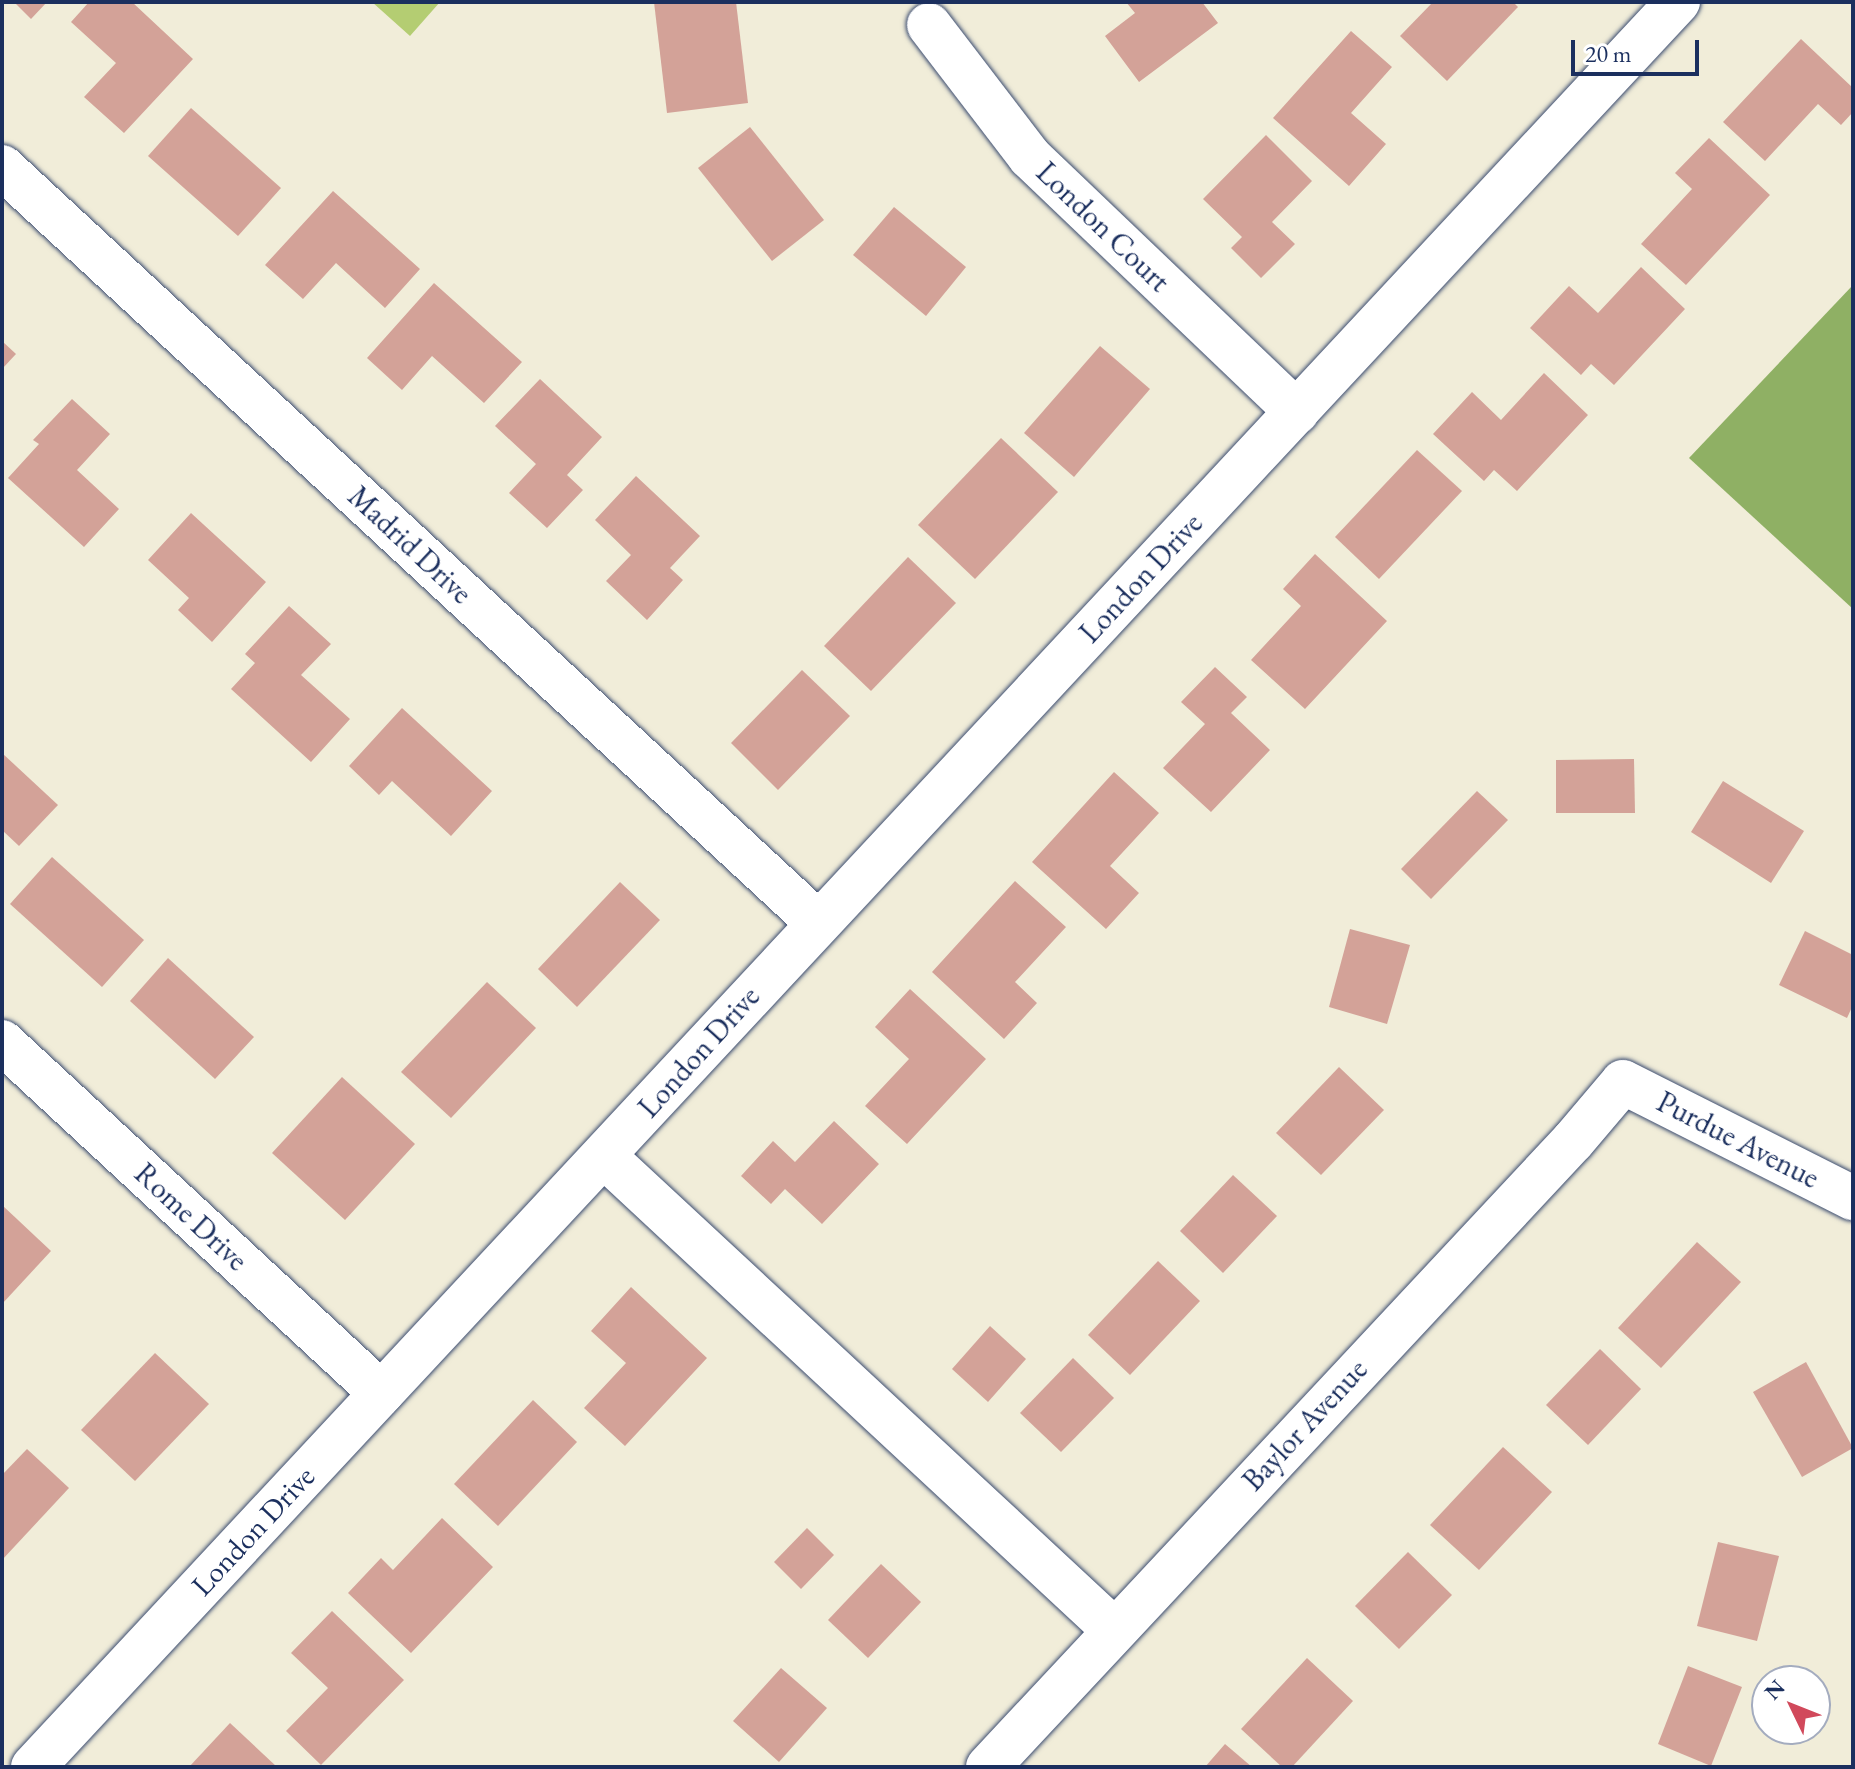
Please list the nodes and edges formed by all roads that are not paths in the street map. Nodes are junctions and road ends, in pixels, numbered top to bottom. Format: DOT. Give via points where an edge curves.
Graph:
graph roads {
  1 [pos="1678,2"];
  2 [pos="929,25"];
  3 [pos="2,167"];
  4 [pos="1297,412"];
  5 [pos="818,923"];
  6 [pos="2,1042"];
  7 [pos="1623,1082"];
  8 [pos="604,1156"];
  9 [pos="1853,1198"];
  10 [pos="381,1393"];
  11 [pos="1113,1629"];
  12 [pos="33,1767"];
  13 [pos="988,1767"];
  1 -- 4 [label="street, London Drive"];
  2 -- 4 [label="street, London Court" via="1030,157"];
  3 -- 5 [label="street, Madrid Drive"];
  4 -- 5 [label="street, London Drive"];
  5 -- 8 [label="street, London Drive"];
  6 -- 10 [label="street, Rome Drive"];
  7 -- 9 [label="street, Purdue Avenue"];
  7 -- 11 [label="street, Baylor Avenue"];
  8 -- 10 [label="street, London Drive"];
  8 -- 11 [label="street"];
  10 -- 12 [label="street, London Drive"];
  11 -- 13 [label="street, Baylor Avenue"];
}
